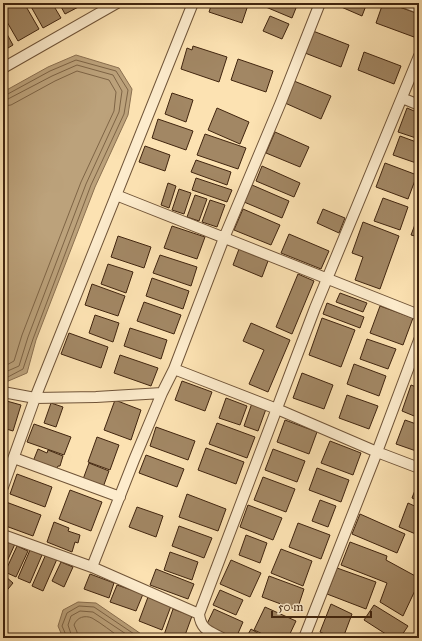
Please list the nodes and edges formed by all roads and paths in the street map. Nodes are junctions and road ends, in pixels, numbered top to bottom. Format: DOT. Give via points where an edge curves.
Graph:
graph roads {
  1 [pos="117,3"];
  2 [pos="193,3"];
  3 [pos="320,3"];
  4 [pos="406,3"];
  5 [pos="419,8"];
  6 [pos="419,56"];
  7 [pos="3,68"];
  8 [pos="402,98"];
  9 [pos="419,105"];
  10 [pos="116,195"];
  11 [pos="224,238"];
  12 [pos="328,278"];
  13 [pos="419,315"];
  14 [pos="419,340"];
  15 [pos="174,369"];
  16 [pos="3,392"];
  17 [pos="162,393"];
  18 [pos="35,398"];
  19 [pos="277,409"];
  20 [pos="377,452"];
  21 [pos="14,458"];
  22 [pos="419,468"];
  23 [pos="3,487"];
  24 [pos="120,497"];
  25 [pos="3,534"];
  26 [pos="92,567"];
  27 [pos="199,614"];
  28 [pos="222,638"];
  29 [pos="304,638"];
  1 -- 7 [label="street"];
  2 -- 10 [label="street"];
  3 -- 11 [label="street"];
  4 -- 5 [label="street"];
  6 -- 8 [label="street"];
  8 -- 9 [label="street"];
  8 -- 12 [label="street"];
  10 -- 11 [label="street"];
  10 -- 18 [label="street"];
  11 -- 12 [label="street"];
  11 -- 15 [label="street"];
  12 -- 13 [label="street"];
  12 -- 19 [label="street"];
  14 -- 20 [label="street"];
  15 -- 17 [label="street"];
  15 -- 19 [label="street"];
  16 -- 18 [label="street"];
  17 -- 18 [label="street"];
  17 -- 24 [label="street"];
  18 -- 21 [label="street"];
  19 -- 20 [label="street"];
  19 -- 27 [label="street"];
  20 -- 22 [label="street"];
  20 -- 29 [label="street"];
  21 -- 23 [label="street"];
  21 -- 24 [label="street"];
  24 -- 26 [label="street"];
  25 -- 26 [label="street"];
  26 -- 27 [label="street"];
  27 -- 28 [label="street" via="200,622 205,629"];
}
